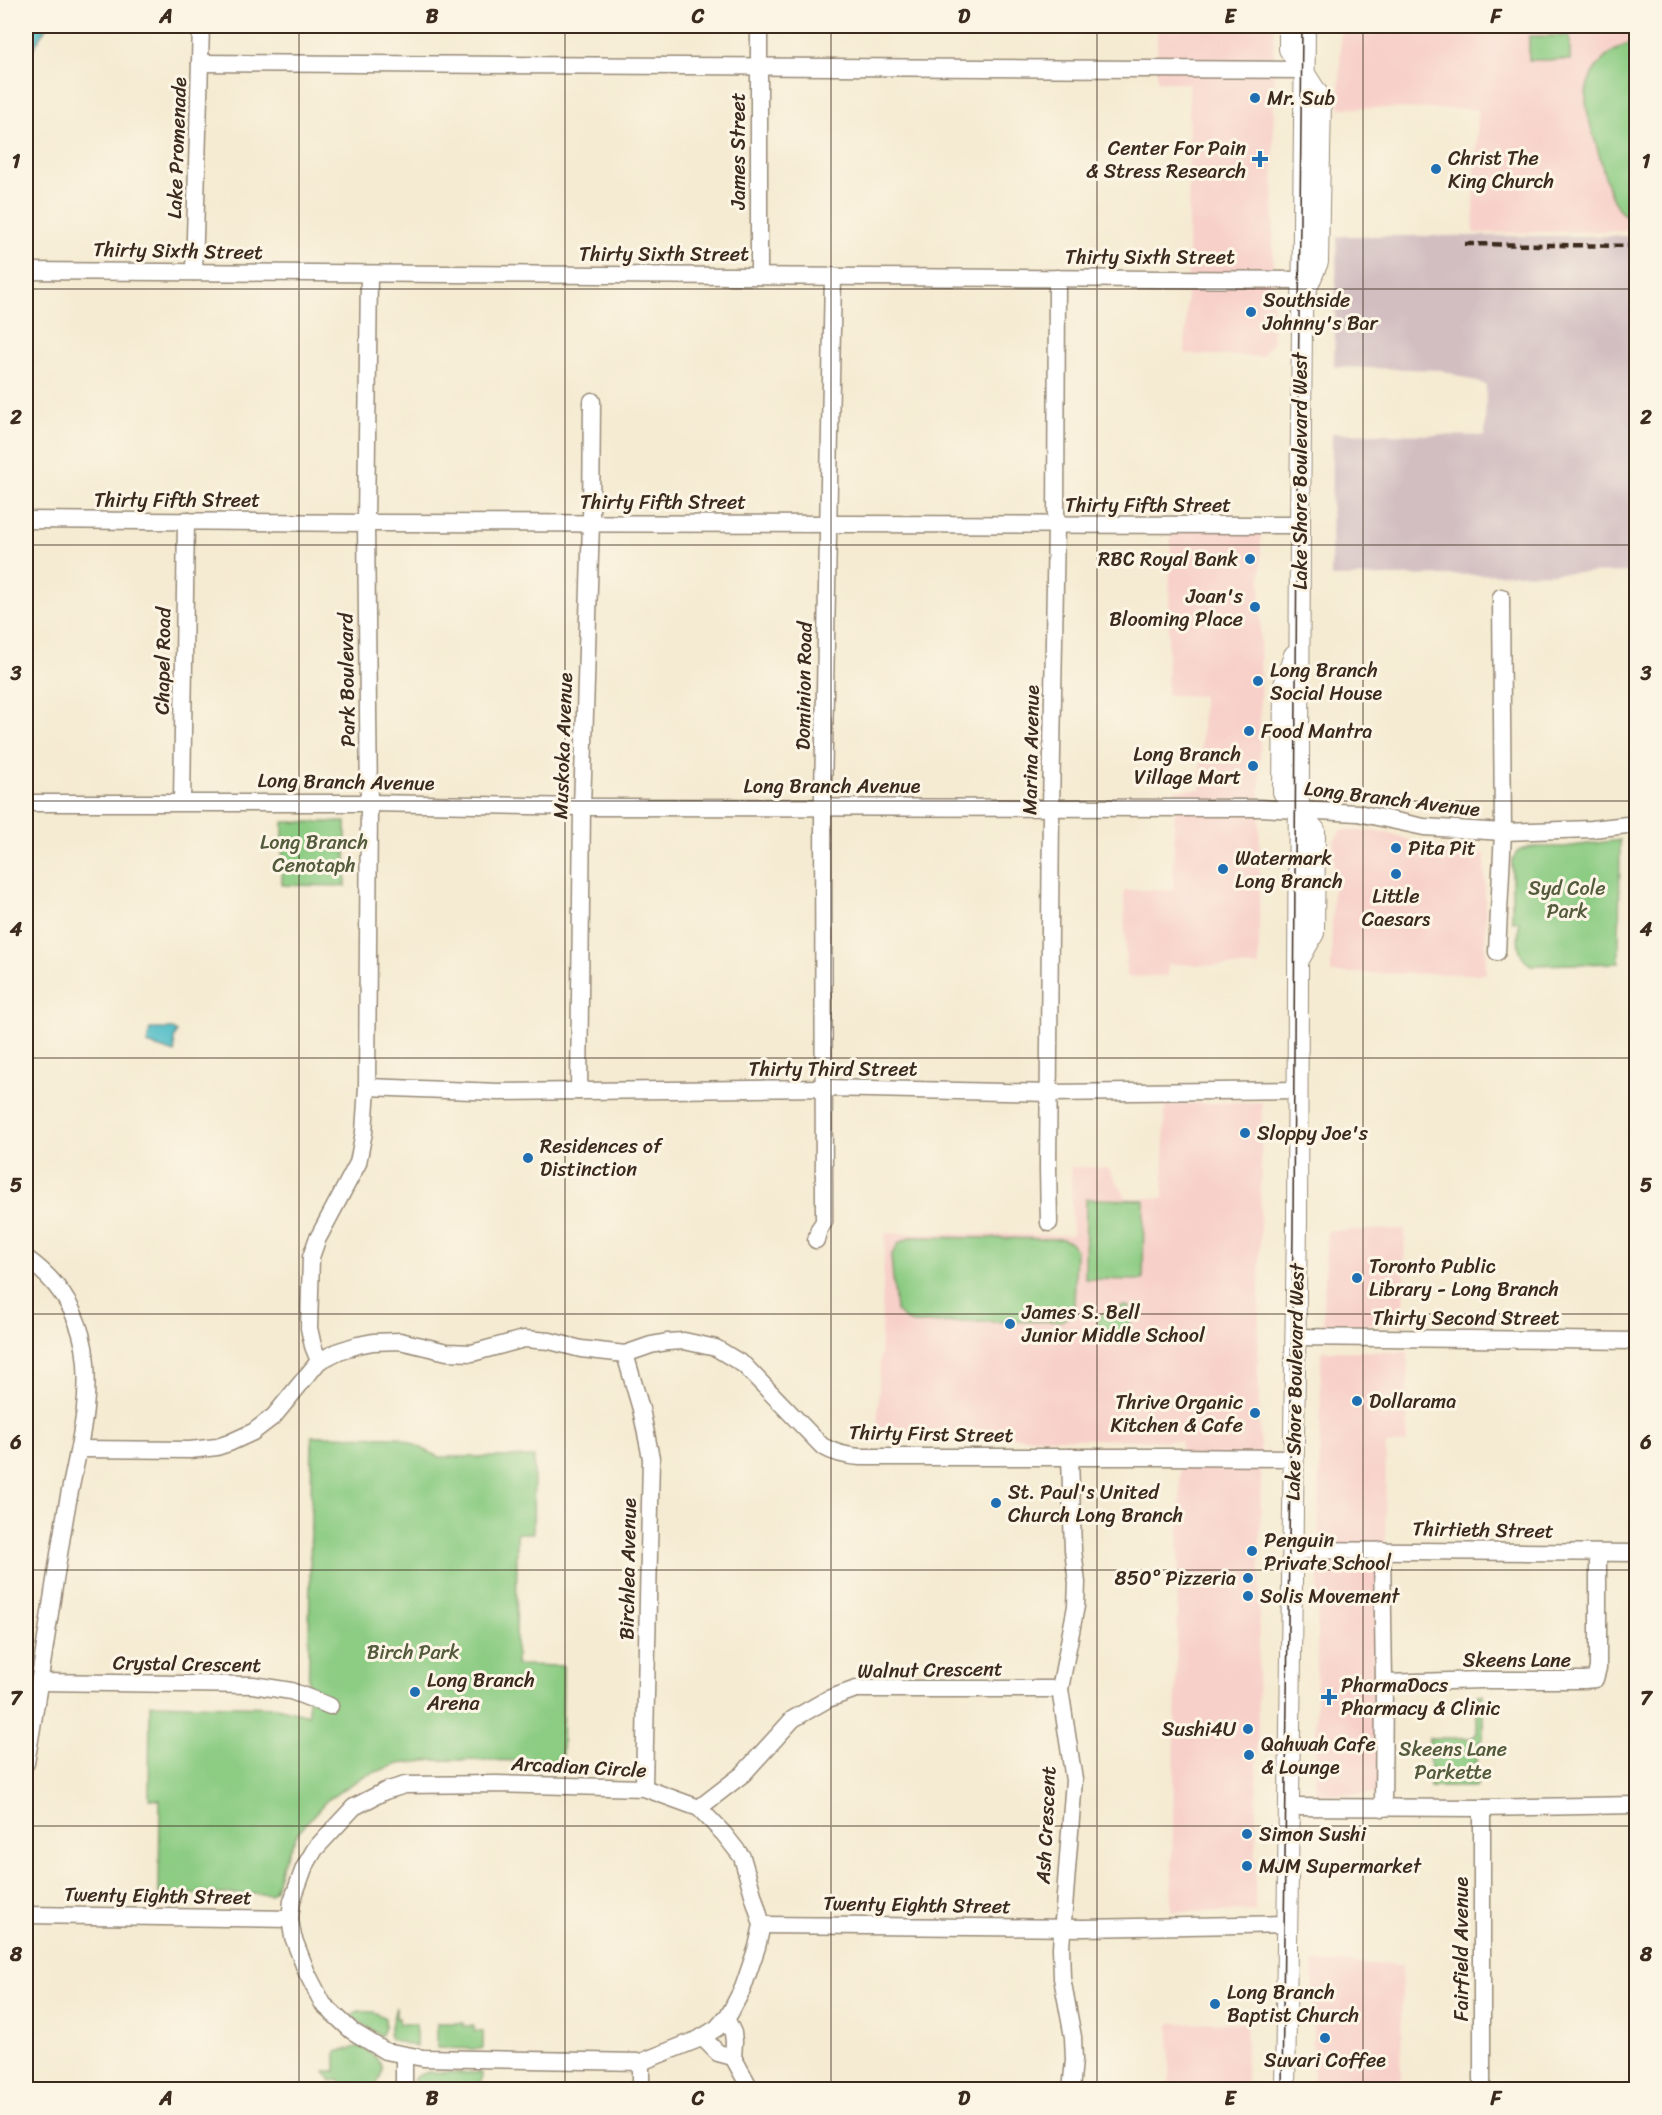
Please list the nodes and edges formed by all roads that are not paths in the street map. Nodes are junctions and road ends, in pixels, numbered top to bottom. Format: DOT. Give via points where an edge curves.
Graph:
graph roads {
  1 [pos="201,26"];
  2 [pos="759,26"];
  3 [pos="1289,26"];
  4 [pos="1305,26"];
  5 [pos="200,63"];
  6 [pos="759,67"];
  7 [pos="1304,70"];
  8 [pos="26,271"];
  9 [pos="194,272"];
  10 [pos="369,274"];
  11 [pos="759,276"];
  12 [pos="833,276"];
  13 [pos="1057,278"];
  14 [pos="1302,280"];
  15 [pos="1302,301"];
  16 [pos="592,401"];
  17 [pos="26,520"];
  18 [pos="186,520"];
  19 [pos="366,523"];
  20 [pos="591,523"];
  21 [pos="829,524"];
  22 [pos="1299,525"];
  23 [pos="1056,526"];
  24 [pos="1501,597"];
  25 [pos="182,802"];
  26 [pos="26,803"];
  27 [pos="369,803"];
  28 [pos="823,806"];
  29 [pos="582,807"];
  30 [pos="1051,808"];
  31 [pos="1299,809"];
  32 [pos="1636,824"];
  33 [pos="1503,832"];
  34 [pos="1497,952"];
  35 [pos="367,1087"];
  36 [pos="825,1088"];
  37 [pos="1298,1090"];
  38 [pos="579,1091"];
  39 [pos="1050,1093"];
  40 [pos="1049,1223"];
  41 [pos="816,1240"];
  42 [pos="26,1258"];
  43 [pos="1295,1336"];
  44 [pos="1636,1341"];
  45 [pos="625,1354"];
  46 [pos="319,1361"];
  47 [pos="78,1449"];
  48 [pos="1070,1457"];
  49 [pos="1294,1458"];
  50 [pos="1293,1550"];
  51 [pos="1382,1550"];
  52 [pos="1598,1553"];
  53 [pos="1636,1553"];
  54 [pos="40,1682"];
  55 [pos="1384,1683"];
  56 [pos="1060,1689"];
  57 [pos="330,1706"];
  58 [pos="26,1763"];
  59 [pos="644,1788"];
  60 [pos="1636,1805"];
  61 [pos="1289,1807"];
  62 [pos="699,1808"];
  63 [pos="1383,1808"];
  64 [pos="1482,1808"];
  65 [pos="26,1915"];
  66 [pos="290,1919"];
  67 [pos="1288,1924"];
  68 [pos="762,1925"];
  69 [pos="1062,1927"];
  70 [pos="726,2018"];
  71 [pos="702,2037"];
  72 [pos="404,2056"];
  73 [pos="733,2057"];
  74 [pos="641,2062"];
  75 [pos="404,2089"];
  76 [pos="641,2090"];
  77 [pos="751,2090"];
  78 [pos="1071,2090"];
  79 [pos="1285,2090"];
  80 [pos="1482,2090"];
  1 -- 5 [label="street, Lake Promenade"];
  2 -- 6 [label="street, James Street"];
  3 -- 7 [label="main road, Lake Shore Boulevard West" via="1289,49"];
  4 -- 7 [label="main road, Lake Shore Boulevard West"];
  5 -- 6 [label="street"];
  5 -- 9 [label="street, Lake Promenade"];
  6 -- 7 [label="street"];
  6 -- 11 [label="street, James Street"];
  7 -- 14 [label="main road, Lake Shore Boulevard West"];
  7 -- 15 [label="main road, Lake Shore Boulevard West" via="1322,99 1318,262"];
  8 -- 9 [label="street, Thirty Sixth Street"];
  9 -- 10 [label="street, Thirty Sixth Street"];
  10 -- 11 [label="street, Thirty Sixth Street"];
  10 -- 19 [label="street, Park Boulevard"];
  11 -- 12 [label="street, Thirty Sixth Street"];
  12 -- 13 [label="street, Thirty Sixth Street"];
  12 -- 21 [label="street, Dominion Road"];
  13 -- 14 [label="street, Thirty Sixth Street"];
  13 -- 23 [label="street, Marina Avenue"];
  14 -- 15 [label="main road, Lake Shore Boulevard West"];
  15 -- 22 [label="main road, Lake Shore Boulevard West"];
  16 -- 20 [label="street, Muskoka Avenue"];
  17 -- 18 [label="street, Thirty Fifth Street"];
  18 -- 19 [label="street, Thirty Fifth Street"];
  18 -- 25 [label="street, Chapel Road"];
  19 -- 20 [label="street, Thirty Fifth Street"];
  19 -- 27 [label="street, Park Boulevard"];
  20 -- 21 [label="street, Thirty Fifth Street"];
  20 -- 29 [label="street, Muskoka Avenue"];
  21 -- 23 [label="street, Thirty Fifth Street"];
  21 -- 28 [label="street, Dominion Road"];
  22 -- 23 [label="street, Thirty Fifth Street"];
  22 -- 31 [label="main road, Lake Shore Boulevard West" via="1299,640 1284,685 1283,792"];
  23 -- 30 [label="street, Marina Avenue"];
  24 -- 33 [label="street"];
  25 -- 26 [label="street, Long Branch Avenue"];
  25 -- 27 [label="street, Long Branch Avenue"];
  27 -- 29 [label="street, Long Branch Avenue"];
  27 -- 35 [label="street, Park Boulevard"];
  28 -- 29 [label="street, Long Branch Avenue"];
  28 -- 30 [label="street, Long Branch Avenue"];
  28 -- 36 [label="street, Dominion Road"];
  29 -- 38 [label="street, Muskoka Avenue"];
  30 -- 31 [label="street, Long Branch Avenue"];
  30 -- 39 [label="street, Marina Avenue"];
  31 -- 33 [label="street, Long Branch Avenue" via="1358,813 1424,827"];
  31 -- 37 [label="main road, Lake Shore Boulevard West" via="1315,830 1314,933 1298,962"];
  32 -- 33 [label="street, Long Branch Avenue"];
  33 -- 34 [label="street"];
  35 -- 38 [label="street, Thirty Third Street"];
  35 -- 46 [label="street, Park Boulevard" via="358,1163 311,1257 309,1328"];
  36 -- 38 [label="street, Thirty Third Street"];
  36 -- 39 [label="street, Thirty Third Street"];
  36 -- 41 [label="street, Dominion Road" via="824,1222"];
  37 -- 39 [label="street, Thirty Third Street"];
  37 -- 43 [label="main road, Lake Shore Boulevard West"];
  39 -- 40 [label="street, Marina Avenue"];
  42 -- 47 [label="street" via="57,1286 80,1328 87,1382"];
  43 -- 44 [label="street, Thirty Second Street"];
  43 -- 49 [label="main road, Lake Shore Boulevard West"];
  45 -- 46 [label="street, Thirty First Street" via="537,1339 458,1354 387,1341 339,1351"];
  45 -- 48 [label="street, Thirty First Street" via="667,1342 684,1341 716,1348 744,1365 822,1446 847,1456"];
  45 -- 59 [label="street, Birchlea Avenue" via="651,1458"];
  46 -- 47 [label="street, Thirty First Street" via="274,1416 229,1443 190,1450"];
  47 -- 54 [label="street"];
  48 -- 49 [label="street, Thirty First Street"];
  48 -- 56 [label="street, Ash Crescent" via="1076,1594"];
  49 -- 50 [label="main road, Lake Shore Boulevard West"];
  50 -- 51 [label="street, Thirtieth Street"];
  50 -- 61 [label="main road, Lake Shore Boulevard West"];
  51 -- 52 [label="street, Thirtieth Street"];
  51 -- 55 [label="street"];
  52 -- 53 [label="street, Thirtieth Street"];
  52 -- 55 [label="street, Skeens Lane" via="1595,1678"];
  54 -- 57 [label="street, Crystal Crescent" via="253,1685 291,1691"];
  54 -- 58 [label="street"];
  55 -- 63 [label="street"];
  56 -- 62 [label="street, Walnut Crescent" via="856,1689 828,1699 793,1719 743,1774"];
  56 -- 69 [label="street, Ash Crescent" via="1074,1780"];
  59 -- 62 [label="street, Arcadian Circle"];
  59 -- 66 [label="street, Arcadian Circle" via="405,1785 385,1791 354,1807 315,1849 292,1901"];
  60 -- 64 [label="street"];
  61 -- 63 [label="street"];
  61 -- 67 [label="main road, Lake Shore Boulevard West"];
  62 -- 68 [label="street, Arcadian Circle" via="742,1857"];
  63 -- 64 [label="street"];
  64 -- 80 [label="street, Fairfield Avenue"];
  65 -- 66 [label="street, Twenty Eighth Street"];
  66 -- 72 [label="street, Arcadian Circle" via="306,1973 323,2004 360,2037"];
  67 -- 69 [label="street, Twenty Eighth Street"];
  67 -- 79 [label="main road, Lake Shore Boulevard West"];
  68 -- 69 [label="street, Twenty Eighth Street"];
  68 -- 70 [label="street, Arcadian Circle" via="743,1988"];
  69 -- 78 [label="street, Ash Crescent" via="1062,1978 1073,2037"];
  70 -- 71 [label="street, Arcadian Circle"];
  70 -- 73 [label="street" via="733,2033"];
  71 -- 73 [label="street" via="718,2053"];
  71 -- 74 [label="street, Arcadian Circle"];
  72 -- 74 [label="street, Arcadian Circle"];
  72 -- 75 [label="street"];
  73 -- 77 [label="street"];
  74 -- 76 [label="street"];
}
